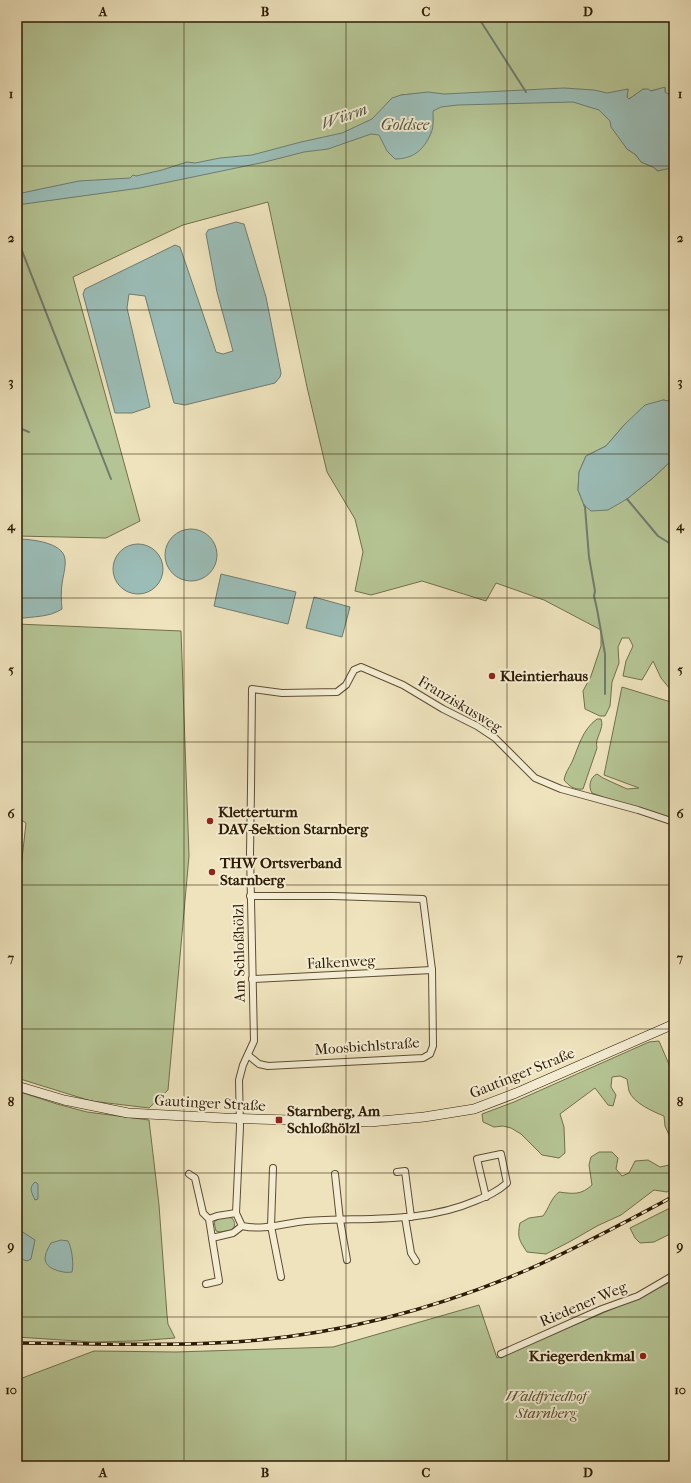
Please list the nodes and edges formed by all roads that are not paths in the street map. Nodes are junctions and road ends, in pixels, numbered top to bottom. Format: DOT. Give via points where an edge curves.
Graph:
graph roads {
  1 [pos="346,685"];
  2 [pos="674,822"];
  3 [pos="250,896"];
  4 [pos="432,970"];
  5 [pos="252,979"];
  6 [pos="674,1024"];
  7 [pos="248,1055"];
  8 [pos="17,1086"];
  9 [pos="240,1118"];
  10 [pos="273,1168"];
  11 [pos="397,1172"];
  12 [pos="189,1174"];
  13 [pos="335,1174"];
  14 [pos="486,1197"];
  15 [pos="236,1213"];
  16 [pos="408,1217"];
  17 [pos="209,1219"];
  18 [pos="340,1220"];
  19 [pos="242,1226"];
  20 [pos="271,1226"];
  21 [pos="212,1238"];
  22 [pos="347,1260"];
  23 [pos="416,1261"];
  24 [pos="674,1275"];
  25 [pos="281,1278"];
  26 [pos="206,1284"];
  27 [pos="501,1354"];
  1 -- 2 [label="street, Franziskusweg" via="354,670 361,667 403,685 477,726 495,738 535,778 561,789"];
  1 -- 3 [label="street, Am Schloßhölzl" via="337,692 328,693 282,693 252,689"];
  3 -- 4 [label="street, Moosbichlstraße" via="424,899"];
  3 -- 5 [label="street, Am Schloßhölzl"];
  4 -- 5 [label="street, Falkenweg"];
  4 -- 7 [label="street, Moosbichlstraße" via="433,1046 430,1054 423,1058 268,1066 259,1064"];
  5 -- 7 [label="street, Am Schloßhölzl" via="254,1042"];
  6 -- 9 [label="main road, Gautinger Straße" via="516,1094 474,1109 370,1122"];
  7 -- 9 [label="street, Am Schloßhölzl" via="239,1080"];
  8 -- 9 [label="main road, Gautinger Straße" via="64,1100 128,1112"];
  9 -- 15 [label="street, Am Schloßhölzl"];
  10 -- 20 [label="street"];
  11 -- 16 [label="street" via="405,1171"];
  12 -- 17 [label="street" via="195,1178 203,1213"];
  13 -- 18 [label="street"];
  14 -- 14 [label="street" via="506,1183 501,1154 477,1159"];
  14 -- 16 [label="street" via="439,1213"];
  15 -- 17 [label="street"];
  15 -- 19 [label="street"];
  16 -- 18 [label="street"];
  16 -- 23 [label="street" via="411,1253"];
  17 -- 21 [label="street"];
  18 -- 20 [label="street" via="305,1221"];
  18 -- 22 [label="street"];
  19 -- 20 [label="street" via="253,1229"];
  19 -- 21 [label="street" via="233,1233"];
  20 -- 25 [label="street"];
  21 -- 26 [label="street" via="219,1281"];
  24 -- 27 [label="street, Riedener Weg" via="638,1296 602,1309"];
}
